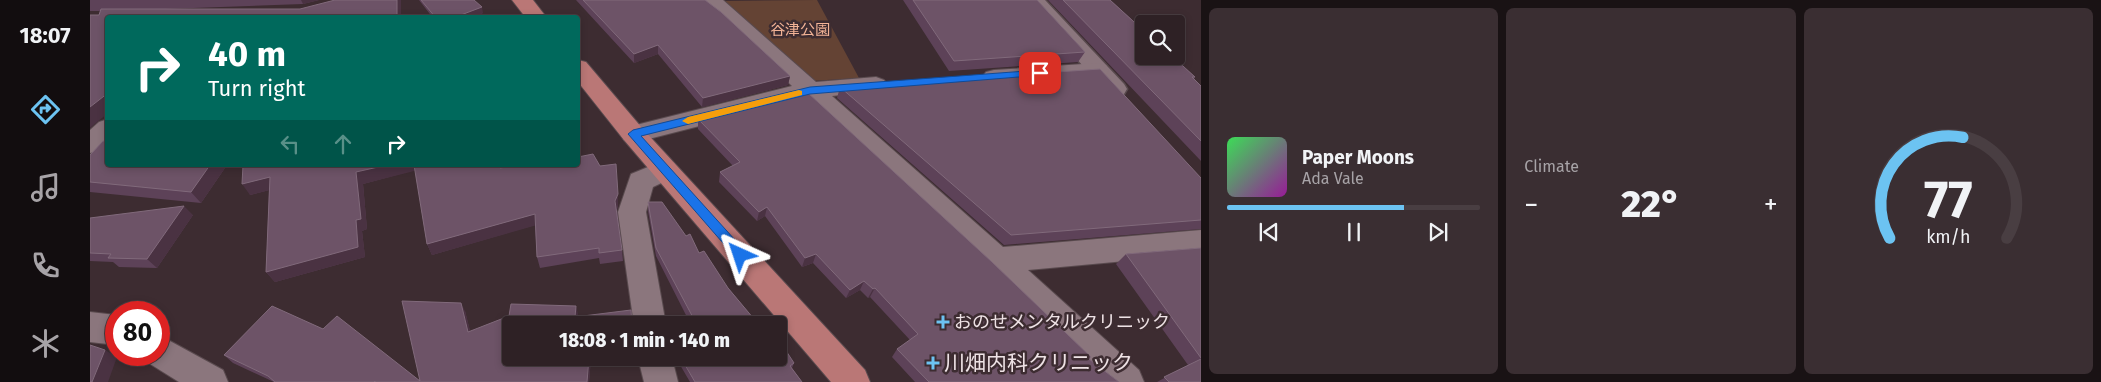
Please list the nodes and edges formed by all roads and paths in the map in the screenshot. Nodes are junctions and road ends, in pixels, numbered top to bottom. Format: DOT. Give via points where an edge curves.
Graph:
graph roads {
  1 [pos="522,0"];
  2 [pos="711,0"];
  3 [pos="1034,0"];
  4 [pos="534,15"];
  5 [pos="580,69"];
  6 [pos="1098,70"];
  7 [pos="968,79"];
  8 [pos="899,84"];
  9 [pos="810,90"];
  10 [pos="1130,104"];
  11 [pos="105,131"];
  12 [pos="633,134"];
  13 [pos="90,144"];
  14 [pos="665,170"];
  15 [pos="1201,242"];
  16 [pos="997,260"];
  17 [pos="649,316"];
  18 [pos="90,327"];
  19 [pos="105,329"];
  20 [pos="170,358"];
  21 [pos="658,366"];
  22 [pos="211,382"];
  23 [pos="661,382"];
  24 [pos="853,382"];
  25 [pos="1127,382"];
  1 -- 4 [label="highway"];
  2 -- 9 [label="street"];
  3 -- 6 [label="street"];
  5 -- 12 [label="highway"];
  6 -- 7 [label="street"];
  6 -- 10 [label="street"];
  8 -- 9 [label="street"];
  9 -- 12 [label="street"];
  9 -- 16 [label="street"];
  11 -- 13 [label="street"];
  12 -- 14 [label="highway"];
  14 -- 17 [label="street" via="641,181 632,212"];
  14 -- 24 [label="highway"];
  15 -- 16 [label="street"];
  16 -- 25 [label="street"];
  18 -- 19 [label="street"];
  20 -- 22 [label="street"];
  21 -- 23 [label="street"];
}
